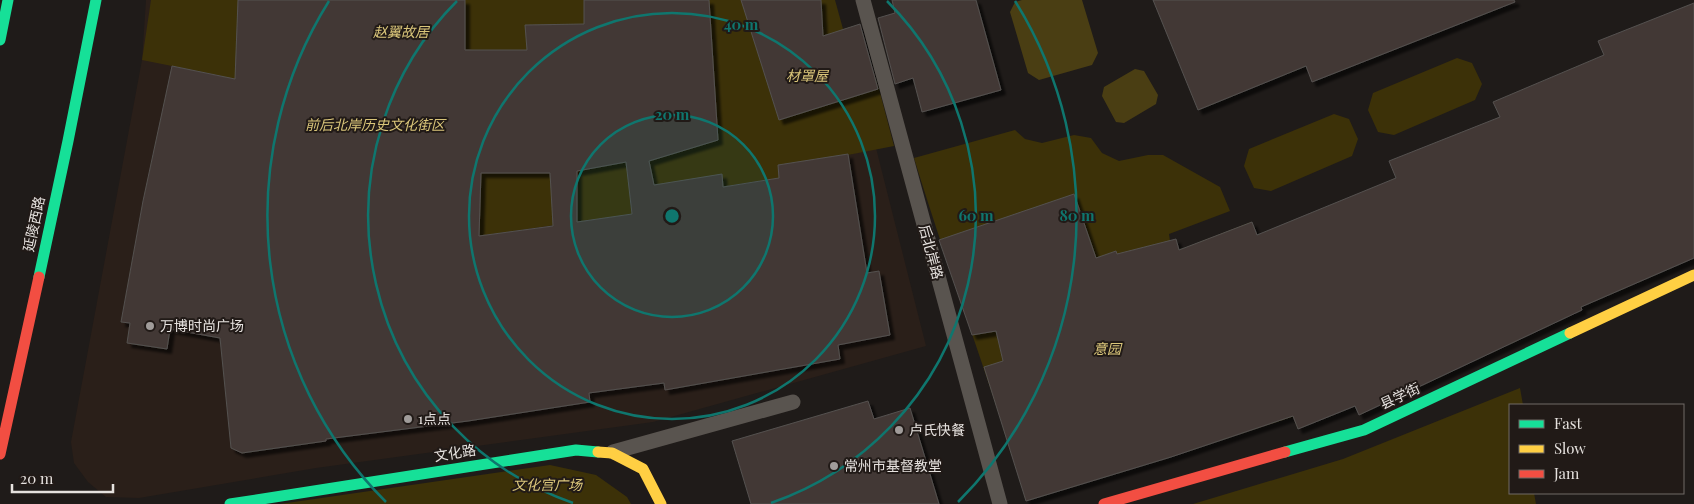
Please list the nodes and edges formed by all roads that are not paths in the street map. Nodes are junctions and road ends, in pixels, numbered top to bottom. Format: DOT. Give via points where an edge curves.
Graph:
graph roads {
  1 [pos="8,0"];
  2 [pos="96,0"];
  3 [pos="863,0"];
  4 [pos="0,40"];
  5 [pos="1694,275"];
  6 [pos="793,402"];
  7 [pos="612,453"];
  8 [pos="0,454"];
  9 [pos="325,488"];
  10 [pos="230,504"];
  11 [pos="328,504"];
  12 [pos="662,504"];
  13 [pos="1000,504"];
  14 [pos="1104,504"];
  1 -- 4 [label="street"];
  2 -- 8 [label="street, 延陵西路"];
  3 -- 13 [label="lane, 后北岸路"];
  5 -- 14 [label="street, 县学街" via="1364,430"];
  6 -- 7 [label="lane"];
  7 -- 9 [label="street, 文化路" via="576,450"];
  7 -- 12 [label="street, 文化路" via="642,469"];
  9 -- 10 [label="street, 文化路"];
  9 -- 11 [label="lane"];
}
